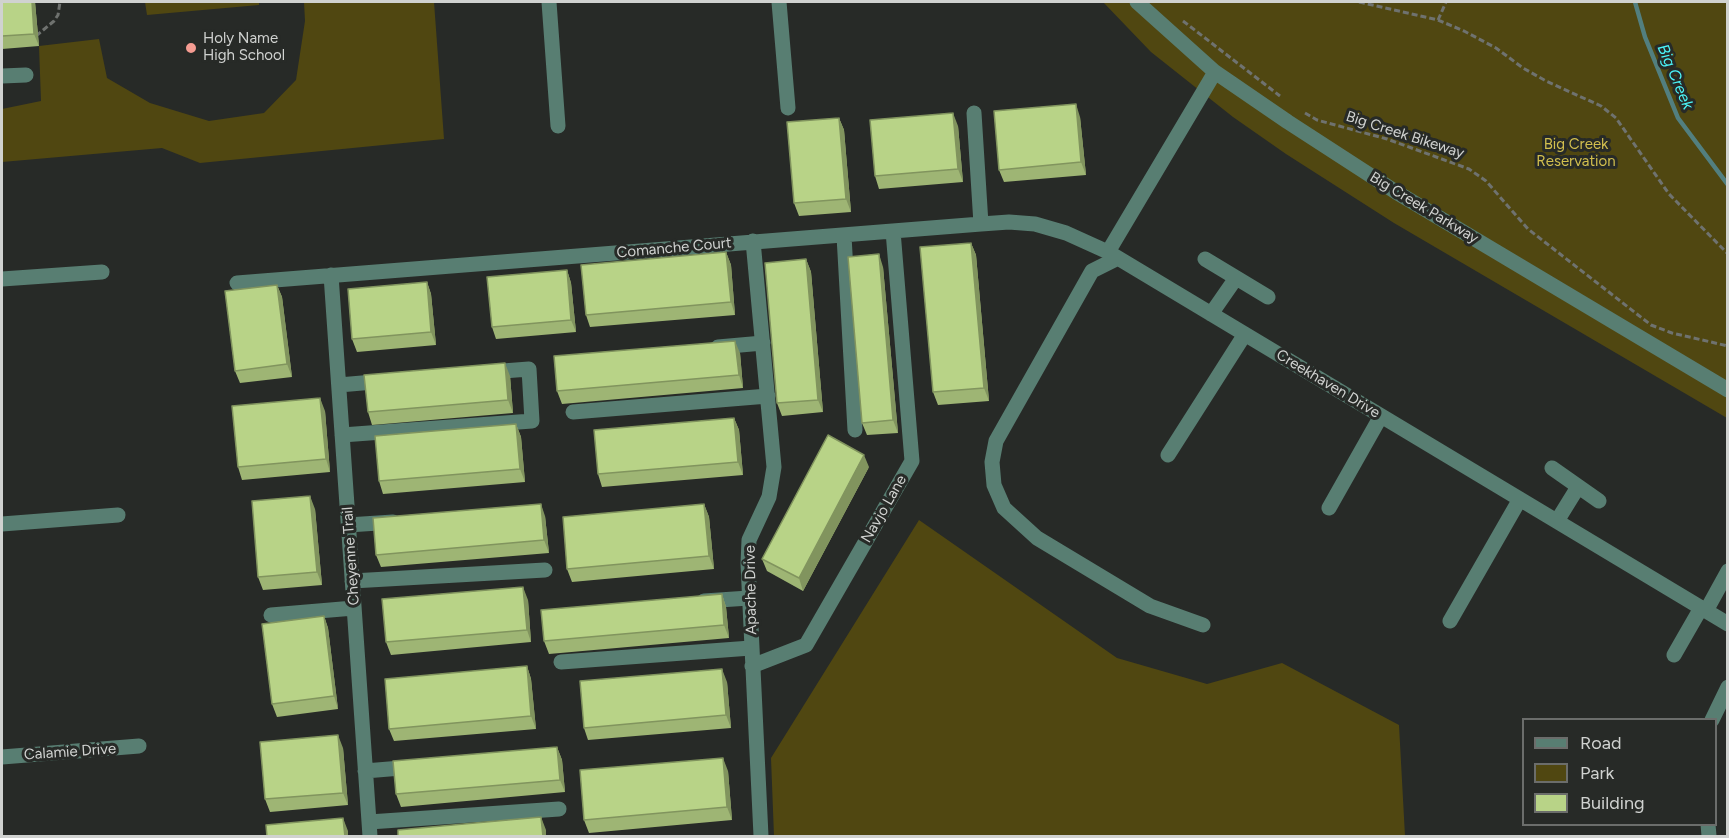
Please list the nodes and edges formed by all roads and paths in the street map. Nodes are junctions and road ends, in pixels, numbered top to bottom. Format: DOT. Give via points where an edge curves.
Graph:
graph roads {
  1 [pos="60,2"];
  2 [pos="549,2"];
  3 [pos="779,2"];
  4 [pos="1137,2"];
  5 [pos="1359,2"];
  6 [pos="1446,2"];
  7 [pos="1180,18"];
  8 [pos="1438,20"];
  9 [pos="26,38"];
  10 [pos="1215,72"];
  11 [pos="27,75"];
  12 [pos="2,76"];
  13 [pos="1281,97"];
  14 [pos="788,108"];
  15 [pos="1300,110"];
  16 [pos="975,113"];
  17 [pos="558,126"];
  18 [pos="981,224"];
  19 [pos="892,231"];
  20 [pos="844,236"];
  21 [pos="753,241"];
  22 [pos="1113,255"];
  23 [pos="1728,255"];
  24 [pos="1205,259"];
  25 [pos="102,272"];
  26 [pos="331,275"];
  27 [pos="1236,278"];
  28 [pos="2,279"];
  29 [pos="237,283"];
  30 [pos="1268,297"];
  31 [pos="1211,314"];
  32 [pos="1245,334"];
  33 [pos="763,344"];
  34 [pos="1728,346"];
  35 [pos="706,349"];
  36 [pos="470,374"];
  37 [pos="398,380"];
  38 [pos="339,385"];
  39 [pos="1728,390"];
  40 [pos="768,396"];
  41 [pos="573,412"];
  42 [pos="1381,416"];
  43 [pos="855,430"];
  44 [pos="342,435"];
  45 [pos="1168,455"];
  46 [pos="1552,468"];
  47 [pos="1578,487"];
  48 [pos="1520,499"];
  49 [pos="1599,501"];
  50 [pos="1329,508"];
  51 [pos="118,515"];
  52 [pos="408,521"];
  53 [pos="1557,521"];
  54 [pos="2,524"];
  55 [pos="348,525"];
  56 [pos="545,570"];
  57 [pos="1728,571"];
  58 [pos="352,581"];
  59 [pos="749,598"];
  60 [pos="692,602"];
  61 [pos="354,608"];
  62 [pos="1703,609"];
  63 [pos="271,615"];
  64 [pos="1450,621"];
  65 [pos="1728,624"];
  66 [pos="1203,625"];
  67 [pos="751,648"];
  68 [pos="1674,655"];
  69 [pos="561,662"];
  70 [pos="752,666"];
  71 [pos="1728,687"];
  72 [pos="1713,718"];
  73 [pos="139,746"];
  74 [pos="2,757"];
  75 [pos="433,765"];
  76 [pos="365,771"];
  77 [pos="560,809"];
  78 [pos="369,829"];
  79 [pos="761,837"];
  1 -- 9 [label="path" via="54,21 42,33"];
  2 -- 17 [label="street"];
  3 -- 14 [label="street"];
  4 -- 10 [label="street, Big Creek Parkway"];
  5 -- 8 [label="path"];
  6 -- 8 [label="path"];
  7 -- 13 [label="path"];
  8 -- 23 [label="path" via="1496,48 1523,68 1601,106 1616,118 1669,194"];
  10 -- 22 [label="street"];
  10 -- 39 [label="street, Big Creek Parkway" via="1396,192"];
  11 -- 12 [label="street"];
  15 -- 34 [label="path, Big Creek Bikeway" via="1317,120 1387,139 1470,169 1486,181 1528,229 1651,325"];
  16 -- 18 [label="street"];
  18 -- 19 [label="street, Comanche Court"];
  18 -- 22 [label="street, Comanche Court" via="1035,224 1066,233"];
  19 -- 20 [label="street, Comanche Court"];
  19 -- 70 [label="street, Navjo Lane" via="912,461 806,645"];
  20 -- 21 [label="street, Comanche Court"];
  20 -- 43 [label="street"];
  21 -- 26 [label="street, Comanche Court"];
  21 -- 33 [label="street, Apache Drive"];
  22 -- 31 [label="street, Creekhaven Drive"];
  22 -- 66 [label="street" via="1092,271 996,441 992,462 994,485 1004,508 1037,538 1150,606"];
  24 -- 27 [label="street"];
  25 -- 28 [label="street"];
  26 -- 29 [label="street, Comanche Court"];
  26 -- 38 [label="street, Cheyenne Trail"];
  27 -- 30 [label="street"];
  27 -- 31 [label="street"];
  31 -- 32 [label="street, Creekhaven Drive"];
  32 -- 42 [label="street, Creekhaven Drive"];
  32 -- 45 [label="street"];
  33 -- 35 [label="street"];
  33 -- 40 [label="street, Apache Drive"];
  36 -- 44 [label="street" via="529,369 532,421"];
  37 -- 38 [label="street"];
  38 -- 44 [label="street, Cheyenne Trail"];
  40 -- 41 [label="street"];
  40 -- 59 [label="street, Apache Drive" via="774,467 769,497 749,540"];
  42 -- 48 [label="street, Creekhaven Drive"];
  42 -- 50 [label="street"];
  44 -- 55 [label="street, Cheyenne Trail"];
  46 -- 47 [label="street"];
  47 -- 49 [label="street"];
  47 -- 53 [label="street"];
  48 -- 53 [label="street, Creekhaven Drive"];
  48 -- 64 [label="street"];
  51 -- 54 [label="street"];
  52 -- 55 [label="street"];
  53 -- 62 [label="street, Creekhaven Drive"];
  55 -- 58 [label="street, Cheyenne Trail"];
  56 -- 58 [label="street"];
  57 -- 62 [label="street"];
  58 -- 61 [label="street, Cheyenne Trail"];
  59 -- 60 [label="street"];
  59 -- 67 [label="street, Apache Drive"];
  61 -- 63 [label="street"];
  61 -- 76 [label="street, Cheyenne Trail"];
  62 -- 65 [label="street, Creekhaven Drive"];
  62 -- 68 [label="street"];
  67 -- 69 [label="street"];
  67 -- 70 [label="street, Apache Drive"];
  70 -- 79 [label="street, Apache Drive"];
  71 -- 72 [label="street"];
  73 -- 74 [label="street, Calamie Drive"];
  75 -- 76 [label="street"];
  76 -- 78 [label="street, Cheyenne Trail"];
  77 -- 78 [label="street"];
}
